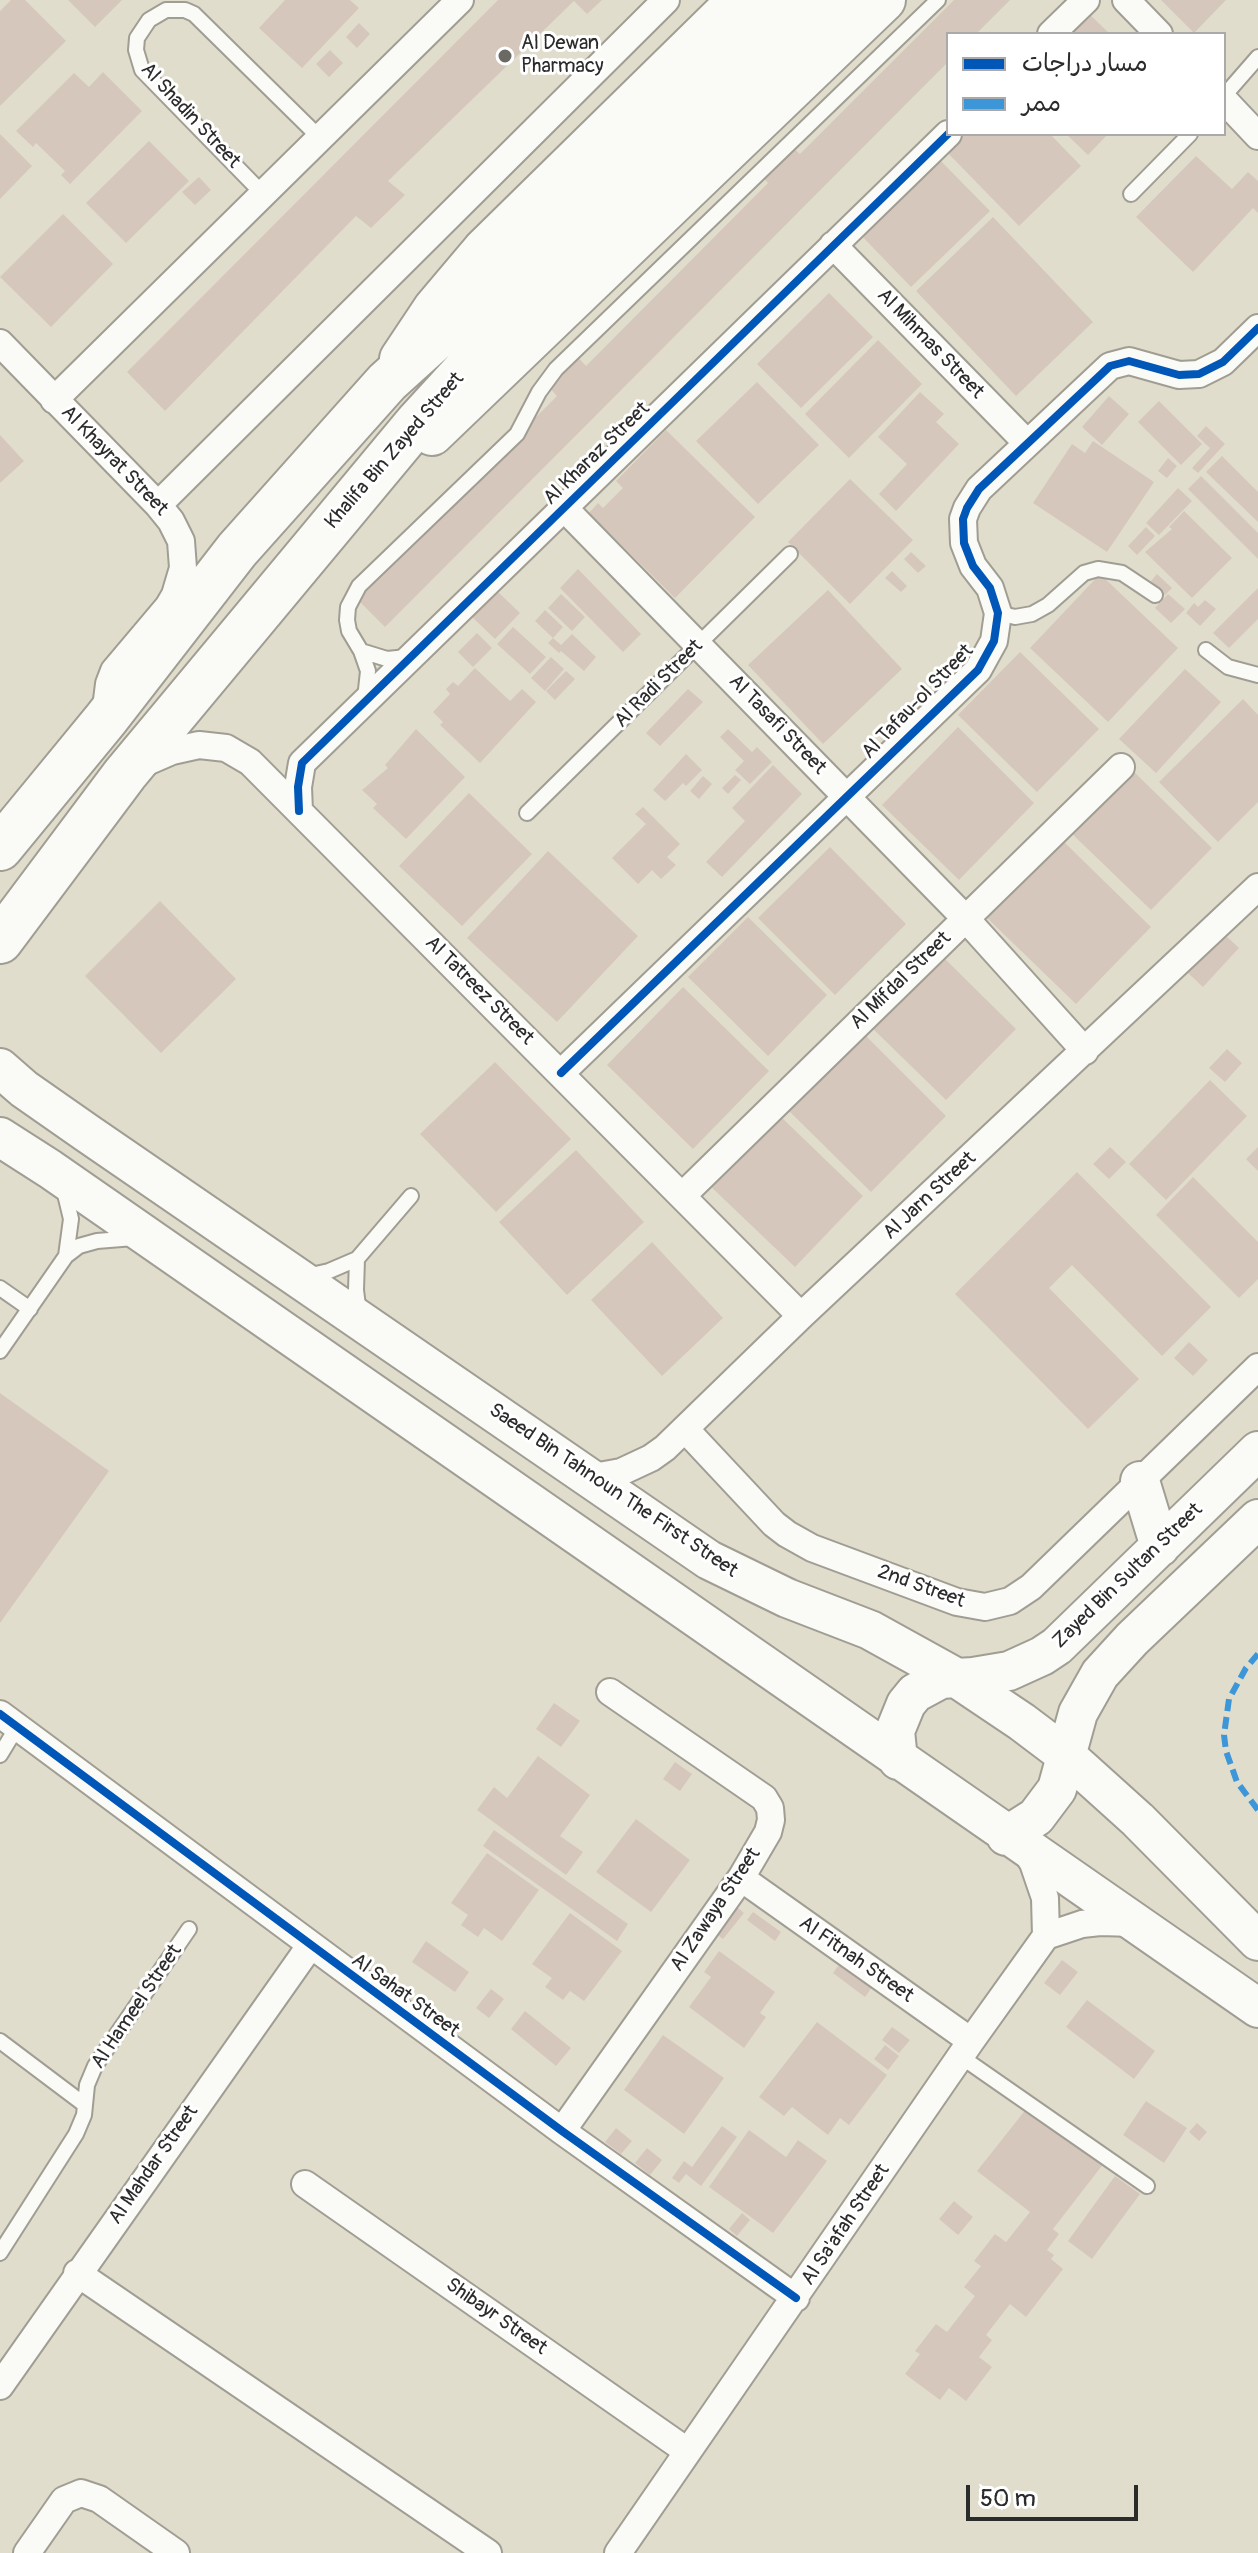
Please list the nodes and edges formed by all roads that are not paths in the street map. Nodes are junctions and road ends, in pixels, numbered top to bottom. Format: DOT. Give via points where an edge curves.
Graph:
graph roads {
  1 [pos="460,0"];
  2 [pos="666,0"];
  3 [pos="739,0"];
  4 [pos="782,0"];
  5 [pos="834,0"];
  6 [pos="884,0"];
  7 [pos="938,0"];
  8 [pos="1086,0"];
  9 [pos="1126,0"];
  10 [pos="1053,32"];
  11 [pos="1157,32"];
  12 [pos="1258,57"];
  13 [pos="1226,96"];
  14 [pos="1226,100"];
  15 [pos="946,136"];
  16 [pos="1188,136"];
  17 [pos="1258,136"];
  18 [pos="320,138"];
  19 [pos="263,194"];
  20 [pos="1131,194"];
  21 [pos="833,245"];
  22 [pos="1258,328"];
  23 [pos="0,343"];
  24 [pos="387,382"];
  25 [pos="54,400"];
  26 [pos="1026,442"];
  27 [pos="369,479"];
  28 [pos="158,505"];
  29 [pos="564,508"];
  30 [pos="790,554"];
  31 [pos="1155,595"];
  32 [pos="998,613"];
  33 [pos="698,645"];
  34 [pos="1206,650"];
  35 [pos="361,651"];
  36 [pos="415,653"];
  37 [pos="1258,675"];
  38 [pos="364,703"];
  39 [pos="106,719"];
  40 [pos="250,762"];
  41 [pos="302,763"];
  42 [pos="1121,767"];
  43 [pos="125,774"];
  44 [pos="847,797"];
  45 [pos="299,811"];
  46 [pos="527,813"];
  47 [pos="0,848"];
  48 [pos="1258,887"];
  49 [pos="966,919"];
  50 [pos="0,941"];
  51 [pos="1085,1051"];
  52 [pos="0,1068"];
  53 [pos="561,1073"];
  54 [pos="0,1137"];
  55 [pos="50,1169"];
  56 [pos="411,1196"];
  57 [pos="682,1196"];
  58 [pos="154,1242"];
  59 [pos="66,1256"];
  60 [pos="357,1259"];
  61 [pos="298,1278"];
  62 [pos="0,1288"];
  63 [pos="30,1309"];
  64 [pos="801,1316"];
  65 [pos="361,1321"];
  66 [pos="0,1351"];
  67 [pos="1258,1367"];
  68 [pos="685,1429"];
  69 [pos="1258,1451"];
  70 [pos="588,1478"];
  71 [pos="1140,1481"];
  72 [pos="1256,1524"];
  73 [pos="1160,1547"];
  74 [pos="955,1677"];
  75 [pos="610,1692"];
  76 [pos="9,1721"];
  77 [pos="0,1755"];
  78 [pos="1067,1756"];
  79 [pos="898,1760"];
  80 [pos="1015,1842"];
  81 [pos="741,1878"];
  82 [pos="1137,1923"];
  83 [pos="189,1929"];
  84 [pos="1046,1936"];
  85 [pos="1258,1941"];
  86 [pos="310,1946"];
  87 [pos="1258,2008"];
  88 [pos="0,2041"];
  89 [pos="966,2049"];
  90 [pos="85,2105"];
  91 [pos="562,2131"];
  92 [pos="305,2184"];
  93 [pos="1147,2186"];
  94 [pos="0,2253"];
  95 [pos="77,2273"];
  96 [pos="796,2298"];
  97 [pos="0,2386"];
  98 [pos="687,2451"];
  99 [pos="27,2553"];
  100 [pos="176,2553"];
  101 [pos="488,2553"];
  102 [pos="618,2553"];
  1 -- 18 [label="street"];
  2 -- 28 [label="street"];
  3 -- 24 [label="main road" via="458,278"];
  4 -- 24 [label="highway"];
  5 -- 27 [label="highway, Khalifa Bin Zayed Street" via="514,317"];
  6 -- 27 [label="main road" via="433,433"];
  7 -- 35 [label="lane" via="556,369 517,434 367,577 348,607 349,631"];
  8 -- 10 [label="street"];
  9 -- 11 [label="street"];
  12 -- 13 [label="lane"];
  14 -- 17 [label="street"];
  15 -- 21 [label="street, Al Kharaz Street"];
  16 -- 20 [label="lane"];
  18 -- 19 [label="street"];
  18 -- 19 [label="lane, Al Shadin Street" via="194,14 166,10 149,20 137,38 142,70"];
  19 -- 25 [label="street"];
  21 -- 26 [label="street, Al Mihmas Street"];
  21 -- 29 [label="street, Al Kharaz Street"];
  22 -- 26 [label="street" via="1223,362 1199,374 1179,375 1129,361 1110,366"];
  23 -- 25 [label="street, Al Khayrat Street"];
  24 -- 39 [label="highway" via="237,550"];
  25 -- 28 [label="street, Al Khayrat Street"];
  26 -- 32 [label="street" via="979,489 963,519 967,555 990,588"];
  27 -- 43 [label="highway, Khalifa Bin Zayed Street"];
  28 -- 39 [label="street, Al Khayrat Street" via="181,541 180,582 168,607 114,671"];
  29 -- 33 [label="street, Al Tasafi Street"];
  29 -- 36 [label="street, Al Kharaz Street"];
  30 -- 33 [label="lane, Al Radi Street"];
  31 -- 32 [label="lane" via="1122,573 1098,569 1084,573 1032,614"];
  32 -- 44 [label="street, Al Tafau-ol Street" via="994,641 978,670"];
  33 -- 44 [label="street, Al Tasafi Street"];
  33 -- 46 [label="lane, Al Radi Street"];
  34 -- 37 [label="lane" via="1228,667"];
  35 -- 36 [label="lane" via="387,659"];
  35 -- 38 [label="lane" via="368,671"];
  36 -- 38 [label="street, Al Kharaz Street"];
  38 -- 41 [label="street, Al Kharaz Street"];
  39 -- 47 [label="highway"];
  40 -- 41 [label="street"];
  40 -- 43 [label="street, Al Tatreez Street" via="226,748 199,745 156,757"];
  40 -- 45 [label="street, Al Tatreez Street"];
  41 -- 45 [label="street"];
  42 -- 49 [label="street, Al Mifdal Street"];
  43 -- 50 [label="highway, Khalifa Bin Zayed Street"];
  44 -- 49 [label="street, Al Tasafi Street"];
  44 -- 53 [label="street, Al Tafau-ol Street"];
  45 -- 53 [label="street, Al Tatreez Street"];
  48 -- 51 [label="street, Al Jarn Street"];
  49 -- 51 [label="street, Al Tasafi Street"];
  49 -- 57 [label="street, Al Mifdal Street"];
  51 -- 64 [label="street, Al Jarn Street"];
  52 -- 61 [label="main road, Saeed Bin Tahnoun The First Street"];
  53 -- 57 [label="street, Al Tatreez Street"];
  54 -- 55 [label="main road"];
  55 -- 58 [label="main road"];
  55 -- 59 [label="lane" via="68,1201"];
  56 -- 60 [label="lane"];
  57 -- 64 [label="street, Al Tatreez Street"];
  58 -- 59 [label="lane" via="97,1241"];
  58 -- 79 [label="main road"];
  59 -- 63 [label="lane"];
  60 -- 61 [label="lane"];
  60 -- 65 [label="lane"];
  61 -- 65 [label="main road, Saeed Bin Tahnoun The First Street"];
  62 -- 63 [label="lane"];
  63 -- 66 [label="lane"];
  64 -- 68 [label="street, Al Jarn Street"];
  65 -- 70 [label="main road, Saeed Bin Tahnoun The First Street"];
  67 -- 71 [label="street, 2nd Street"];
  68 -- 70 [label="street, Al Jarn Street" via="637,1466"];
  68 -- 71 [label="street, 2nd Street" via="787,1534 970,1606 999,1605 1021,1595"];
  69 -- 73 [label="main road, Zayed Bin Sultan Street"];
  70 -- 74 [label="main road, Saeed Bin Tahnoun The First Street" via="709,1560 870,1630"];
  71 -- 73 [label="main road"];
  72 -- 78 [label="main road" via="1100,1674 1078,1713"];
  73 -- 74 [label="main road, Zayed Bin Sultan Street" via="1042,1656 1009,1671"];
  74 -- 78 [label="main road, Saeed Bin Tahnoun The First Street"];
  74 -- 79 [label="main road, Zayed Bin Sultan Street" via="927,1685 906,1704 895,1731"];
  75 -- 81 [label="street, Al Zawaya Street" via="764,1798 770,1808 768,1832"];
  76 -- 77 [label="lane"];
  76 -- 86 [label="street, Al Sahat Street"];
  78 -- 80 [label="main road" via="1048,1804"];
  78 -- 85 [label="main road, Saeed Bin Tahnoun The First Street"];
  79 -- 80 [label="main road"];
  80 -- 82 [label="main road"];
  80 -- 84 [label="street" via="1033,1863 1045,1898"];
  81 -- 89 [label="street, Al Fitnah Street"];
  81 -- 91 [label="street, Al Zawaya Street"];
  82 -- 84 [label="street" via="1100,1922"];
  82 -- 87 [label="main road"];
  83 -- 90 [label="lane, Al Hameel Street" via="95,2066"];
  84 -- 89 [label="street, Al Sa'afah Street"];
  86 -- 91 [label="street, Al Sahat Street"];
  86 -- 95 [label="street, Al Mahdar Street"];
  88 -- 90 [label="lane"];
  89 -- 93 [label="lane"];
  89 -- 96 [label="street, Al Sa'afah Street"];
  90 -- 94 [label="lane, Al Hameel Street" via="76,2134"];
  91 -- 96 [label="street, Al Sahat Street"];
  92 -- 98 [label="street, Shibayr Street"];
  95 -- 97 [label="street, Al Mahdar Street"];
  95 -- 101 [label="street"];
  96 -- 98 [label="street, Al Sa'afah Street"];
  98 -- 102 [label="street, Al Sa'afah Street"];
  99 -- 100 [label="street" via="64,2500 81,2493 99,2499"];
}
